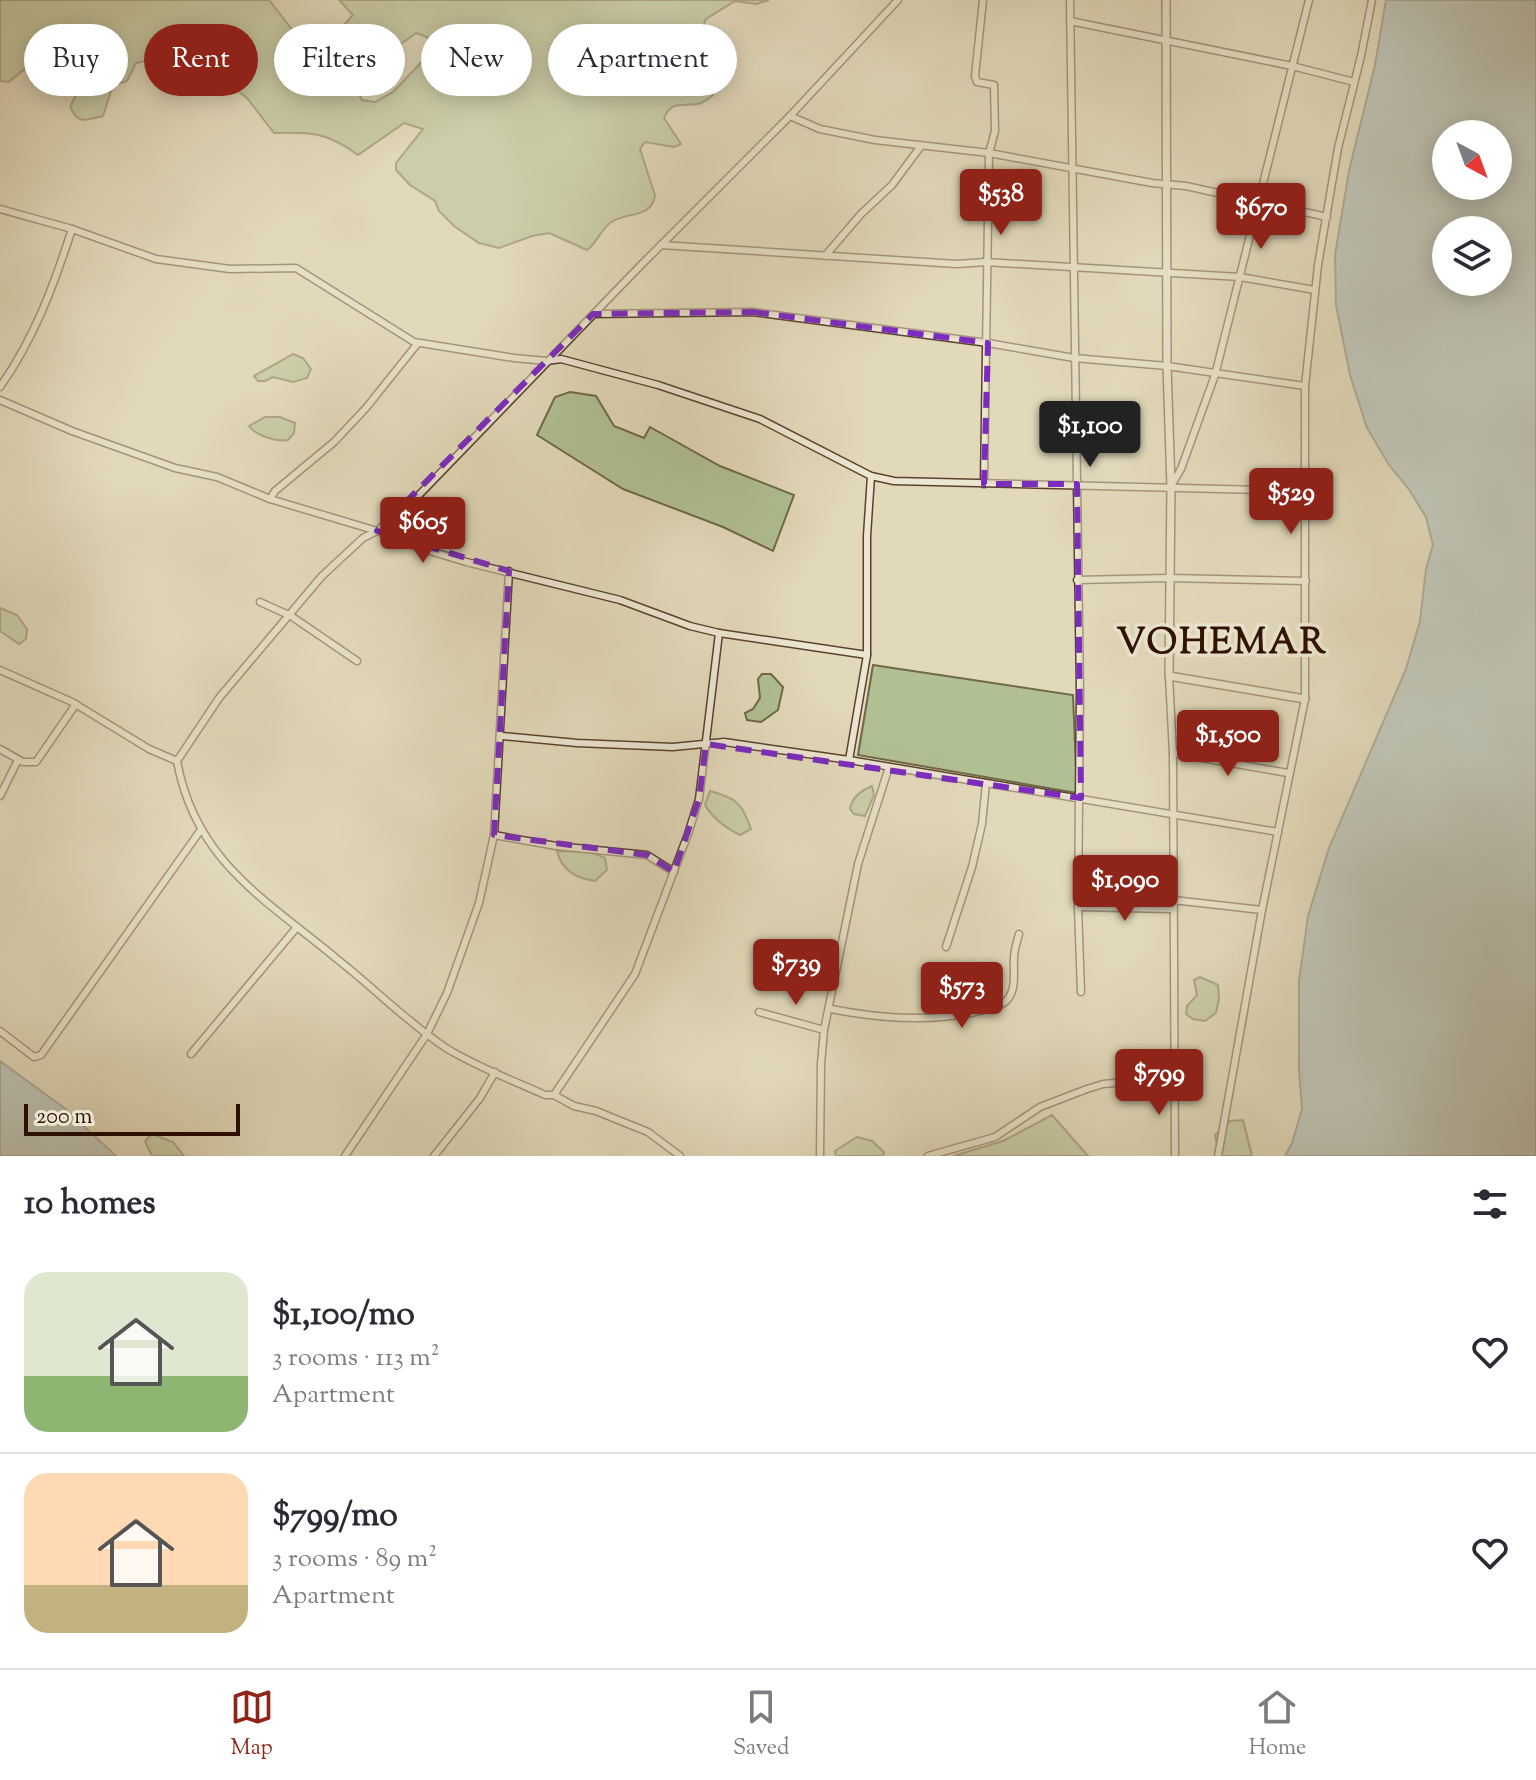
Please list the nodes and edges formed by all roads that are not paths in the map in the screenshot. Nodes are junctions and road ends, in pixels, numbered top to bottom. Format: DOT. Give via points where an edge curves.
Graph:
graph roads {
  1 [pos="898,0"];
  2 [pos="983,0"];
  3 [pos="1070,0"];
  4 [pos="1166,0"];
  5 [pos="1309,0"];
  6 [pos="1372,0"];
  7 [pos="1070,21"];
  8 [pos="1166,41"];
  9 [pos="1292,66"];
  10 [pos="1354,82"];
  11 [pos="790,116"];
  12 [pos="921,146"];
  13 [pos="989,153"];
  14 [pos="1071,167"];
  15 [pos="1167,185"];
  16 [pos="1258,203"];
  17 [pos="0,209"];
  18 [pos="1327,217"];
  19 [pos="72,229"];
  20 [pos="661,245"];
  21 [pos="825,256"];
  22 [pos="985,262"];
  23 [pos="1072,268"];
  24 [pos="1167,275"];
  25 [pos="1240,277"];
  26 [pos="1315,290"];
  27 [pos="593,314"];
  28 [pos="418,343"];
  29 [pos="988,343"];
  30 [pos="1074,358"];
  31 [pos="547,361"];
  32 [pos="1167,366"];
  33 [pos="1215,375"];
  34 [pos="1305,386"];
  35 [pos="0,387"];
  36 [pos="0,400"];
  37 [pos="871,476"];
  38 [pos="984,484"];
  39 [pos="1077,484"];
  40 [pos="1171,486"];
  41 [pos="1306,491"];
  42 [pos="270,499"];
  43 [pos="377,531"];
  44 [pos="509,571"];
  45 [pos="1168,578"];
  46 [pos="1077,580"];
  47 [pos="1306,581"];
  48 [pos="260,602"];
  49 [pos="291,616"];
  50 [pos="719,633"];
  51 [pos="867,655"];
  52 [pos="357,661"];
  53 [pos="0,670"];
  54 [pos="1169,676"];
  55 [pos="1305,699"];
  56 [pos="76,704"];
  57 [pos="502,736"];
  58 [pos="706,744"];
  59 [pos="0,749"];
  60 [pos="1173,753"];
  61 [pos="18,760"];
  62 [pos="849,760"];
  63 [pos="177,761"];
  64 [pos="889,767"];
  65 [pos="1288,773"];
  66 [pos="986,783"];
  67 [pos="0,796"];
  68 [pos="1081,798"];
  69 [pos="1173,814"];
  70 [pos="200,831"];
  71 [pos="1278,832"];
  72 [pos="494,835"];
  73 [pos="674,872"];
  74 [pos="1173,900"];
  75 [pos="1078,907"];
  76 [pos="1172,909"];
  77 [pos="1262,910"];
  78 [pos="297,927"];
  79 [pos="1019,934"];
  80 [pos="946,947"];
  81 [pos="1081,992"];
  82 [pos="831,1009"];
  83 [pos="759,1012"];
  84 [pos="824,1030"];
  85 [pos="0,1031"];
  86 [pos="427,1034"];
  87 [pos="191,1054"];
  88 [pos="495,1072"];
  89 [pos="1173,1078"];
  90 [pos="554,1095"];
  91 [pos="1177,1155"];
  92 [pos="345,1156"];
  93 [pos="434,1156"];
  94 [pos="680,1156"];
  95 [pos="820,1156"];
  96 [pos="928,1156"];
  97 [pos="1218,1156"];
  1 -- 11 [label="street"];
  2 -- 13 [label="street" via="975,76 977,82 994,85 995,131"];
  3 -- 7 [label="street"];
  4 -- 8 [label="street"];
  5 -- 9 [label="street"];
  6 -- 10 [label="street"];
  7 -- 8 [label="street"];
  7 -- 14 [label="street"];
  8 -- 9 [label="street"];
  8 -- 15 [label="street"];
  9 -- 10 [label="street"];
  9 -- 16 [label="street"];
  10 -- 18 [label="street"];
  11 -- 12 [label="street" via="820,129"];
  11 -- 20 [label="street"];
  12 -- 13 [label="street"];
  12 -- 21 [label="street"];
  13 -- 14 [label="street"];
  13 -- 22 [label="street"];
  14 -- 15 [label="street"];
  14 -- 23 [label="street"];
  15 -- 16 [label="street"];
  15 -- 24 [label="street"];
  16 -- 18 [label="street"];
  16 -- 25 [label="street"];
  17 -- 19 [label="street"];
  18 -- 26 [label="street"];
  19 -- 28 [label="street" via="156,259 230,269 296,268"];
  19 -- 35 [label="street" via="53,289"];
  20 -- 21 [label="street"];
  20 -- 27 [label="street"];
  21 -- 22 [label="street"];
  22 -- 23 [label="street"];
  22 -- 29 [label="street"];
  23 -- 24 [label="street"];
  23 -- 30 [label="street"];
  24 -- 25 [label="street"];
  24 -- 32 [label="street"];
  25 -- 26 [label="street"];
  25 -- 33 [label="street"];
  26 -- 34 [label="street"];
  27 -- 29 [label="street" via="753,312"];
  27 -- 31 [label="street"];
  28 -- 31 [label="street"];
  28 -- 42 [label="street" via="334,442"];
  29 -- 30 [label="street"];
  29 -- 38 [label="street"];
  30 -- 32 [label="street"];
  30 -- 39 [label="street"];
  31 -- 37 [label="street" via="561,359 658,385 760,419"];
  31 -- 43 [label="street" via="416,498"];
  32 -- 33 [label="street"];
  32 -- 40 [label="street"];
  33 -- 34 [label="street"];
  33 -- 40 [label="street"];
  34 -- 41 [label="street"];
  36 -- 42 [label="street" via="72,431"];
  37 -- 38 [label="street"];
  37 -- 51 [label="street"];
  38 -- 39 [label="street"];
  39 -- 40 [label="street"];
  39 -- 46 [label="street"];
  40 -- 41 [label="street"];
  40 -- 45 [label="street"];
  41 -- 47 [label="street"];
  42 -- 43 [label="street"];
  43 -- 44 [label="street" via="454,559"];
  43 -- 49 [label="street" via="322,576"];
  44 -- 50 [label="street"];
  44 -- 57 [label="street"];
  45 -- 46 [label="street"];
  45 -- 47 [label="street"];
  45 -- 54 [label="street"];
  46 -- 68 [label="street"];
  47 -- 55 [label="street"];
  48 -- 49 [label="street"];
  49 -- 52 [label="street"];
  49 -- 63 [label="street" via="219,698"];
  50 -- 51 [label="street"];
  50 -- 58 [label="street"];
  51 -- 62 [label="street"];
  53 -- 56 [label="street"];
  54 -- 55 [label="street"];
  54 -- 60 [label="street"];
  55 -- 65 [label="street"];
  56 -- 61 [label="street" via="36,762"];
  56 -- 63 [label="street"];
  57 -- 58 [label="street" via="673,747"];
  57 -- 72 [label="street"];
  58 -- 62 [label="street"];
  58 -- 73 [label="street" via="699,799"];
  59 -- 61 [label="street"];
  60 -- 65 [label="street"];
  60 -- 69 [label="street"];
  61 -- 67 [label="street"];
  62 -- 64 [label="street"];
  63 -- 70 [label="street"];
  64 -- 66 [label="street"];
  64 -- 82 [label="street" via="858,864"];
  65 -- 71 [label="street"];
  66 -- 68 [label="street"];
  66 -- 80 [label="street" via="975,853"];
  68 -- 69 [label="street"];
  68 -- 75 [label="street"];
  69 -- 71 [label="street"];
  69 -- 74 [label="street"];
  70 -- 78 [label="street" via="218,857"];
  70 -- 85 [label="street" via="41,1055 30,1054"];
  71 -- 77 [label="street"];
  72 -- 73 [label="street" via="647,855"];
  72 -- 86 [label="street" via="479,903"];
  73 -- 90 [label="street" via="635,974"];
  74 -- 76 [label="street"];
  74 -- 77 [label="street"];
  75 -- 76 [label="street"];
  75 -- 81 [label="street"];
  76 -- 89 [label="street"];
  77 -- 97 [label="street"];
  78 -- 86 [label="street"];
  78 -- 87 [label="street"];
  79 -- 82 [label="street" via="1011,993 996,1006 957,1016 900,1018"];
  82 -- 84 [label="street"];
  83 -- 84 [label="street"];
  84 -- 95 [label="street"];
  86 -- 88 [label="street"];
  86 -- 92 [label="street"];
  88 -- 90 [label="street"];
  88 -- 93 [label="street"];
  89 -- 91 [label="street"];
  89 -- 96 [label="street" via="1087,1089 1040,1107 995,1137"];
  90 -- 94 [label="street" via="648,1132"];
}
